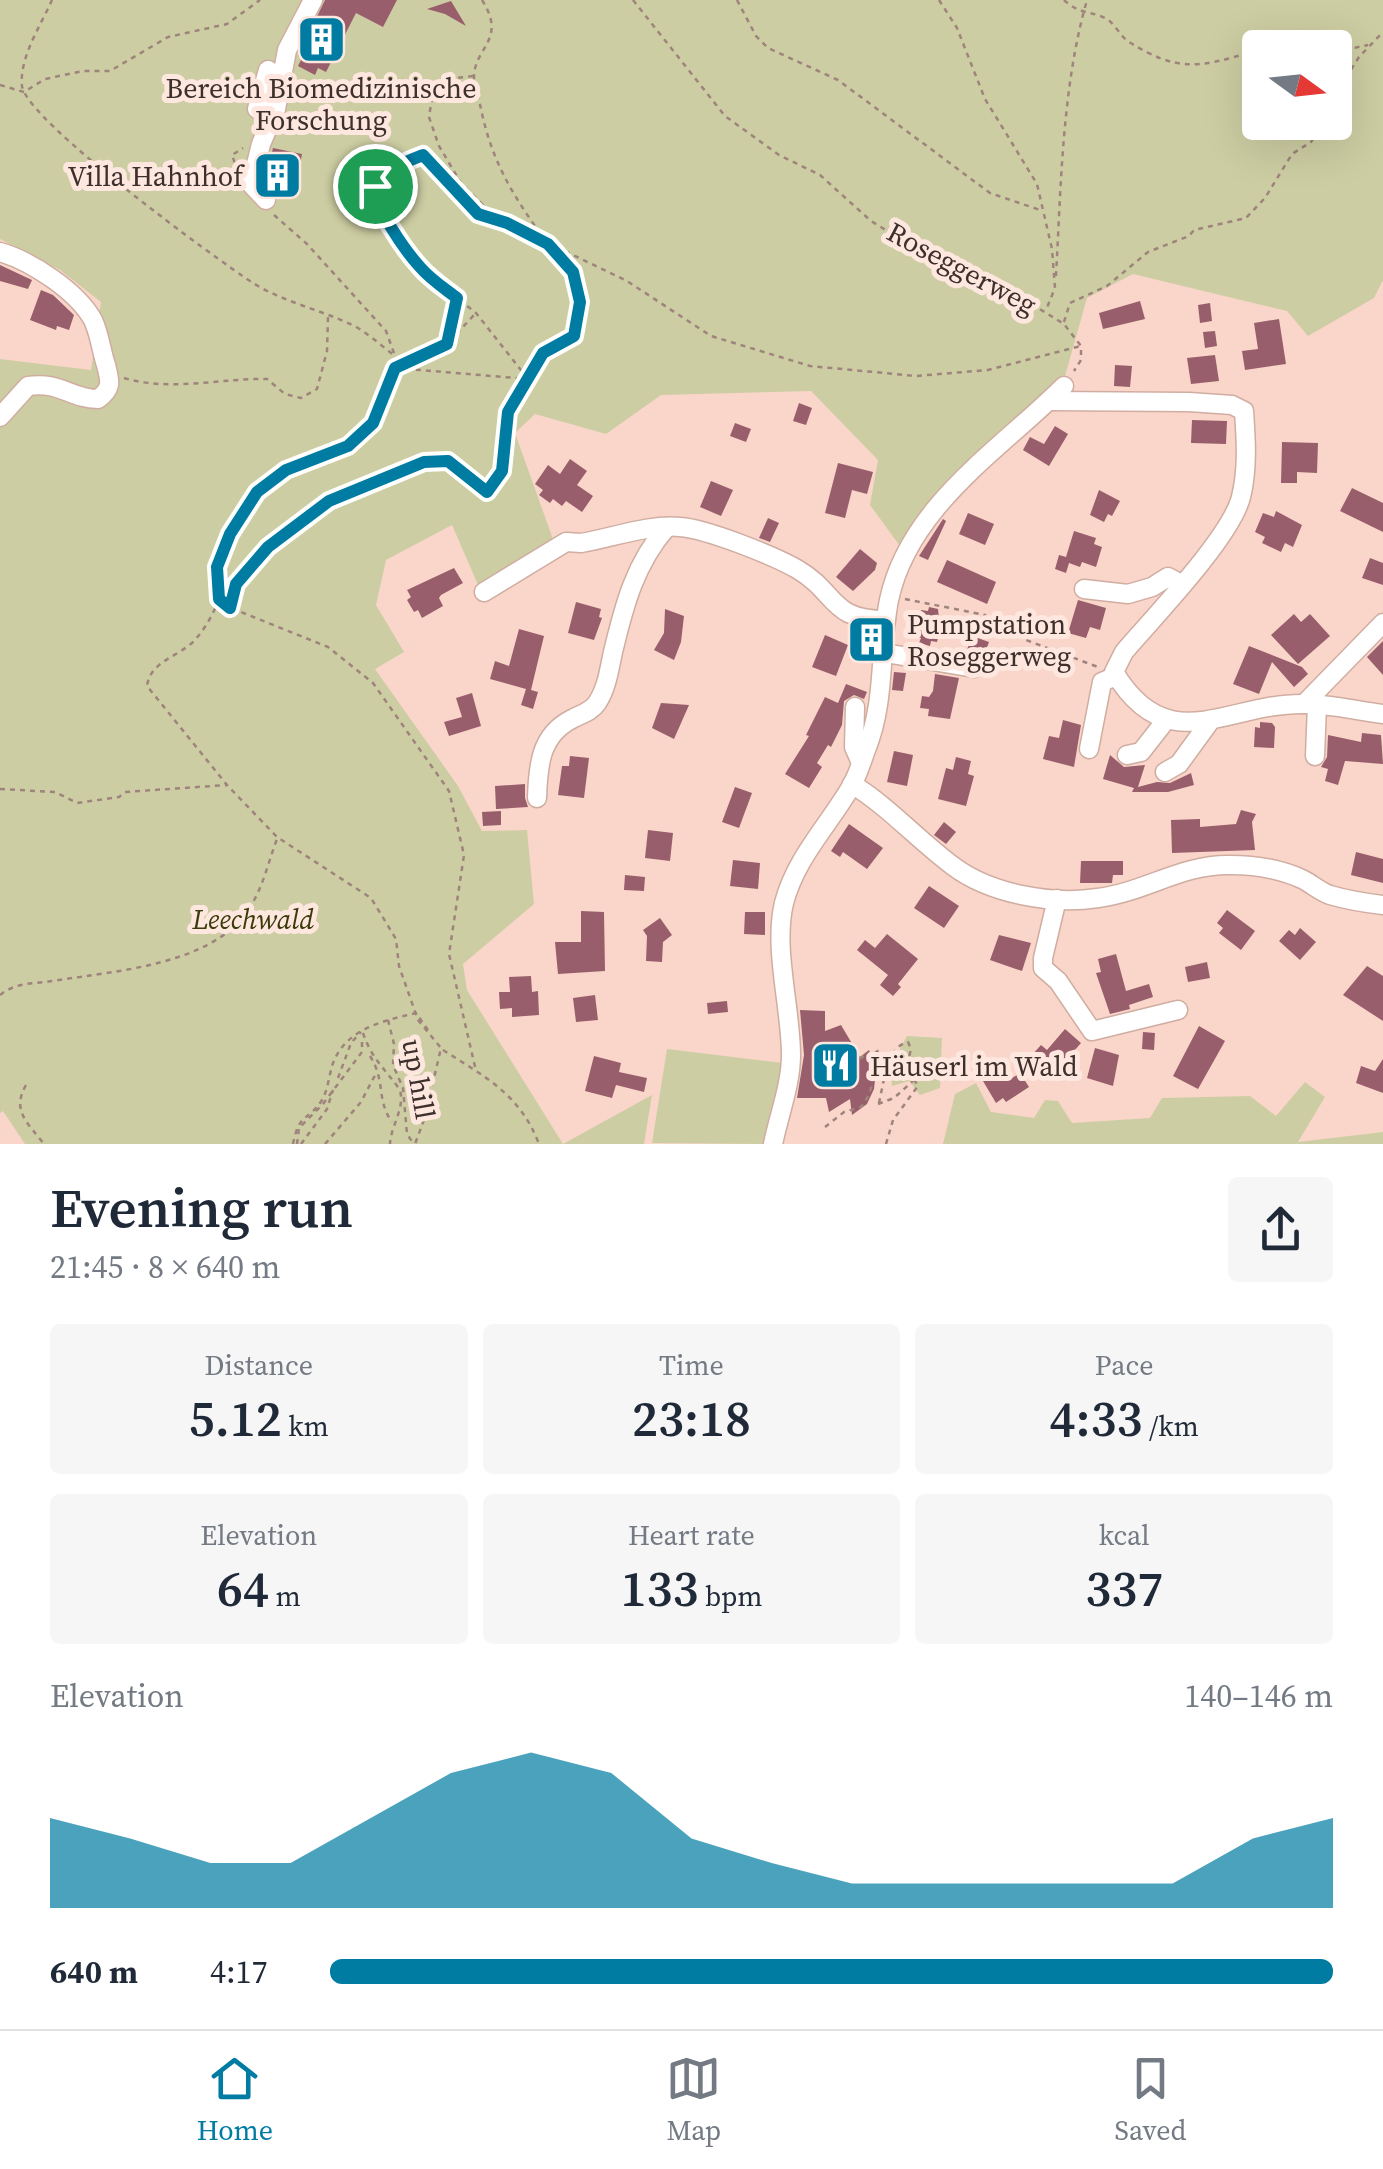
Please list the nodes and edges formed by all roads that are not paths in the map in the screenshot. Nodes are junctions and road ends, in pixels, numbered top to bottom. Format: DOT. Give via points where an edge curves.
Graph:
graph roads {
  1 [pos="312,0"];
  2 [pos="266,200"];
  3 [pos="0,252"];
  4 [pos="1064,386"];
  5 [pos="1050,401"];
  6 [pos="0,418"];
  7 [pos="668,527"];
  8 [pos="1181,584"];
  9 [pos="1084,589"];
  10 [pos="484,592"];
  11 [pos="886,620"];
  12 [pos="1383,623"];
  13 [pos="885,652"];
  14 [pos="974,668"];
  15 [pos="1116,676"];
  16 [pos="1310,704"];
  17 [pos="854,707"];
  18 [pos="1383,714"];
  19 [pos="1166,720"];
  20 [pos="1211,720"];
  21 [pos="1089,749"];
  22 [pos="1127,755"];
  23 [pos="1315,756"];
  24 [pos="861,763"];
  25 [pos="1165,772"];
  26 [pos="852,784"];
  27 [pos="538,798"];
  28 [pos="1057,899"];
  29 [pos="1383,905"];
  30 [pos="1178,1010"];
  31 [pos="773,1144"];
  1 -- 2 [label="street" via="287,50 260,144 251,184"];
  3 -- 6 [label="street" via="50,280 88,313 109,388 90,399 52,384 28,386"];
  4 -- 5 [label="street"];
  5 -- 8 [label="street" via="1189,402 1244,411 1241,500"];
  5 -- 11 [label="street" via="942,500 916,533"];
  7 -- 10 [label="street" via="566,542"];
  7 -- 11 [label="street" via="700,530 794,568 840,610 861,620"];
  7 -- 27 [label="street" via="637,570 594,708 558,726 545,745"];
  8 -- 9 [label="street" via="1168,576 1128,594"];
  8 -- 15 [label="street" via="1124,652"];
  11 -- 13 [label="street"];
  12 -- 16 [label="street"];
  13 -- 14 [label="street"];
  13 -- 24 [label="street" via="874,731"];
  15 -- 19 [label="street"];
  15 -- 21 [label="street" via="1102,682"];
  16 -- 18 [label="street"];
  16 -- 20 [label="street"];
  16 -- 23 [label="street"];
  17 -- 24 [label="street"];
  19 -- 20 [label="street"];
  19 -- 22 [label="street" via="1141,752"];
  20 -- 25 [label="street" via="1180,764"];
  24 -- 26 [label="street"];
  26 -- 28 [label="street" via="978,881"];
  26 -- 31 [label="street" via="800,862 784,906 791,1056"];
  28 -- 29 [label="street" via="1134,891 1199,866 1228,865 1282,872 1327,894"];
  28 -- 30 [label="street" via="1043,968 1092,1031"];
}
